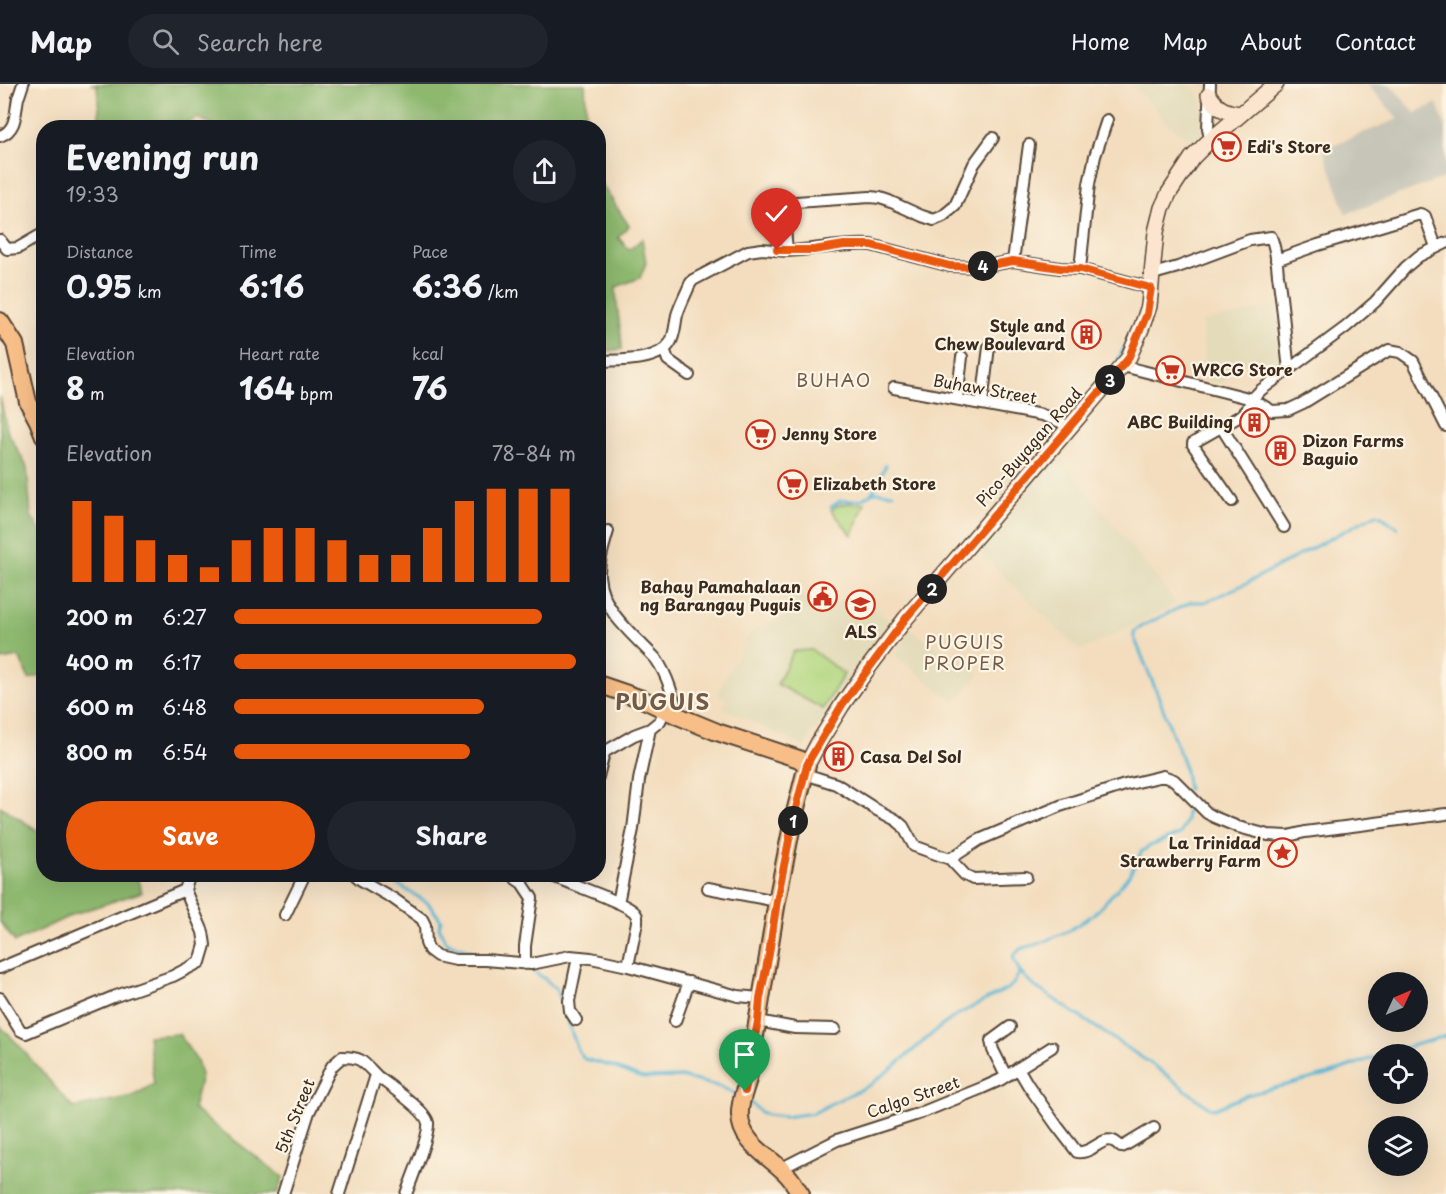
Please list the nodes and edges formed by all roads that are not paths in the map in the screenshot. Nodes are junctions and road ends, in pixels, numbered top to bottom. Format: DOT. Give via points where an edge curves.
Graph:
graph roads {
  1 [pos="23,84"];
  2 [pos="1276,84"];
  3 [pos="1209,89"];
  4 [pos="1239,114"];
  5 [pos="1107,120"];
  6 [pos="0,136"];
  7 [pos="993,138"];
  8 [pos="1210,139"];
  9 [pos="1029,145"];
  10 [pos="36,238"];
  11 [pos="0,240"];
  12 [pos="1441,245"];
  13 [pos="787,251"];
  14 [pos="1276,260"];
  15 [pos="1013,261"];
  16 [pos="1080,269"];
  17 [pos="1152,281"];
  18 [pos="0,321"];
  19 [pos="989,347"];
  20 [pos="664,349"];
  21 [pos="962,357"];
  22 [pos="606,360"];
  23 [pos="1123,366"];
  24 [pos="1289,370"];
  25 [pos="689,375"];
  26 [pos="894,388"];
  27 [pos="957,399"];
  28 [pos="1252,399"];
  29 [pos="982,403"];
  30 [pos="36,417"];
  31 [pos="1064,426"];
  32 [pos="1446,426"];
  33 [pos="1222,428"];
  34 [pos="1232,501"];
  35 [pos="1284,527"];
  36 [pos="608,531"];
  37 [pos="606,540"];
  38 [pos="606,599"];
  39 [pos="606,687"];
  40 [pos="672,713"];
  41 [pos="650,729"];
  42 [pos="606,750"];
  43 [pos="806,769"];
  44 [pos="1446,814"];
  45 [pos="950,859"];
  46 [pos="1026,877"];
  47 [pos="188,882"];
  48 [pos="301,882"];
  49 [pos="365,882"];
  50 [pos="520,882"];
  51 [pos="567,882"];
  52 [pos="577,882"];
  53 [pos="577,886"];
  54 [pos="708,888"];
  55 [pos="185,890"];
  56 [pos="777,901"];
  57 [pos="618,903"];
  58 [pos="285,915"];
  59 [pos="578,957"];
  60 [pos="525,964"];
  61 [pos="628,966"];
  62 [pos="0,968"];
  63 [pos="689,982"];
  64 [pos="0,998"];
  65 [pos="760,998"];
  66 [pos="576,1020"];
  67 [pos="675,1021"];
  68 [pos="758,1021"];
  69 [pos="1010,1027"];
  70 [pos="835,1029"];
  71 [pos="1052,1047"];
  72 [pos="1018,1068"];
  73 [pos="376,1075"];
  74 [pos="1006,1076"];
  75 [pos="1154,1128"];
  76 [pos="780,1169"];
  77 [pos="283,1194"];
  78 [pos="339,1194"];
  79 [pos="406,1194"];
  80 [pos="801,1194"];
  1 -- 6 [label="street" via="14,125"];
  2 -- 4 [label="main road, Pico-Buyagan Road"];
  3 -- 4 [label="main road" via="1215,106"];
  3 -- 8 [label="street"];
  4 -- 8 [label="main road, Pico-Buyagan Road"];
  5 -- 16 [label="street" via="1089,184"];
  7 -- 13 [label="street" via="974,164 955,206 943,216 934,220 870,197 796,202 784,216"];
  8 -- 17 [label="main road, Pico-Buyagan Road" via="1192,158 1164,202 1156,232"];
  9 -- 15 [label="street"];
  10 -- 11 [label="street" via="18,248 7,249"];
  12 -- 14 [label="street" via="1425,216 1420,214"];
  12 -- 24 [label="street" via="1419,256 1376,302"];
  13 -- 15 [label="street" via="859,244 950,266 980,267"];
  13 -- 20 [label="street" via="748,251 693,280 673,336"];
  14 -- 17 [label="street" via="1272,239 1250,240"];
  14 -- 24 [label="street"];
  15 -- 16 [label="street"];
  16 -- 17 [label="street"];
  17 -- 23 [label="main road, Pico-Buyagan Road" via="1147,314"];
  18 -- 30 [label="main road" via="15,344 28,402"];
  19 -- 29 [label="street"];
  20 -- 22 [label="street" via="651,356"];
  20 -- 25 [label="street" via="668,360"];
  21 -- 27 [label="street"];
  23 -- 28 [label="street"];
  23 -- 31 [label="main road, Pico-Buyagan Road"];
  24 -- 28 [label="street"];
  26 -- 27 [label="street, Buhaw Street"];
  27 -- 29 [label="street, Buhaw Street"];
  28 -- 32 [label="street" via="1272,411 1288,410 1389,350 1413,361"];
  28 -- 33 [label="street" via="1242,416"];
  29 -- 31 [label="street, Buhaw Street" via="1042,415"];
  31 -- 43 [label="main road, Pico-Buyagan Road" via="906,618 842,705"];
  33 -- 34 [label="street" via="1195,440 1193,446"];
  33 -- 35 [label="street"];
  36 -- 37 [label="street"];
  38 -- 40 [label="street" via="661,665 672,694"];
  39 -- 40 [label="main road"];
  40 -- 41 [label="street"];
  40 -- 43 [label="main road" via="799,759"];
  41 -- 42 [label="street"];
  41 -- 57 [label="street"];
  43 -- 45 [label="street" via="896,820 915,847"];
  43 -- 56 [label="main road"];
  44 -- 45 [label="street" via="1288,836 1268,835 1214,818 1173,780 1163,776 1060,806 979,840"];
  45 -- 46 [label="street" via="973,879"];
  47 -- 55 [label="street"];
  48 -- 58 [label="street"];
  49 -- 60 [label="street" via="422,919 426,943 437,956"];
  50 -- 60 [label="street" via="532,898"];
  51 -- 53 [label="street"];
  52 -- 53 [label="street"];
  53 -- 57 [label="street"];
  54 -- 56 [label="street"];
  55 -- 62 [label="street"];
  55 -- 64 [label="street" via="203,932 205,945 200,962 26,1033 20,1030"];
  56 -- 65 [label="main road"];
  57 -- 61 [label="street" via="637,916"];
  59 -- 60 [label="street"];
  59 -- 61 [label="street"];
  59 -- 66 [label="street" via="569,1000"];
  61 -- 63 [label="street"];
  63 -- 65 [label="street"];
  63 -- 67 [label="street"];
  65 -- 68 [label="main road"];
  68 -- 70 [label="street" via="795,1028"];
  68 -- 76 [label="main road" via="740,1118 754,1146"];
  69 -- 74 [label="street" via="991,1041"];
  71 -- 72 [label="street, Calgo Street"];
  72 -- 74 [label="street, Calgo Street"];
  72 -- 75 [label="street" via="1077,1152 1089,1151 1108,1140 1121,1147"];
  73 -- 77 [label="street, 5th Street" via="351,1057 342,1057 332,1066 309,1112"];
  73 -- 78 [label="street"];
  73 -- 79 [label="street" via="418,1108 428,1123"];
  74 -- 76 [label="street, Calgo Street" via="939,1106 837,1140"];
  76 -- 80 [label="main road"];
}
